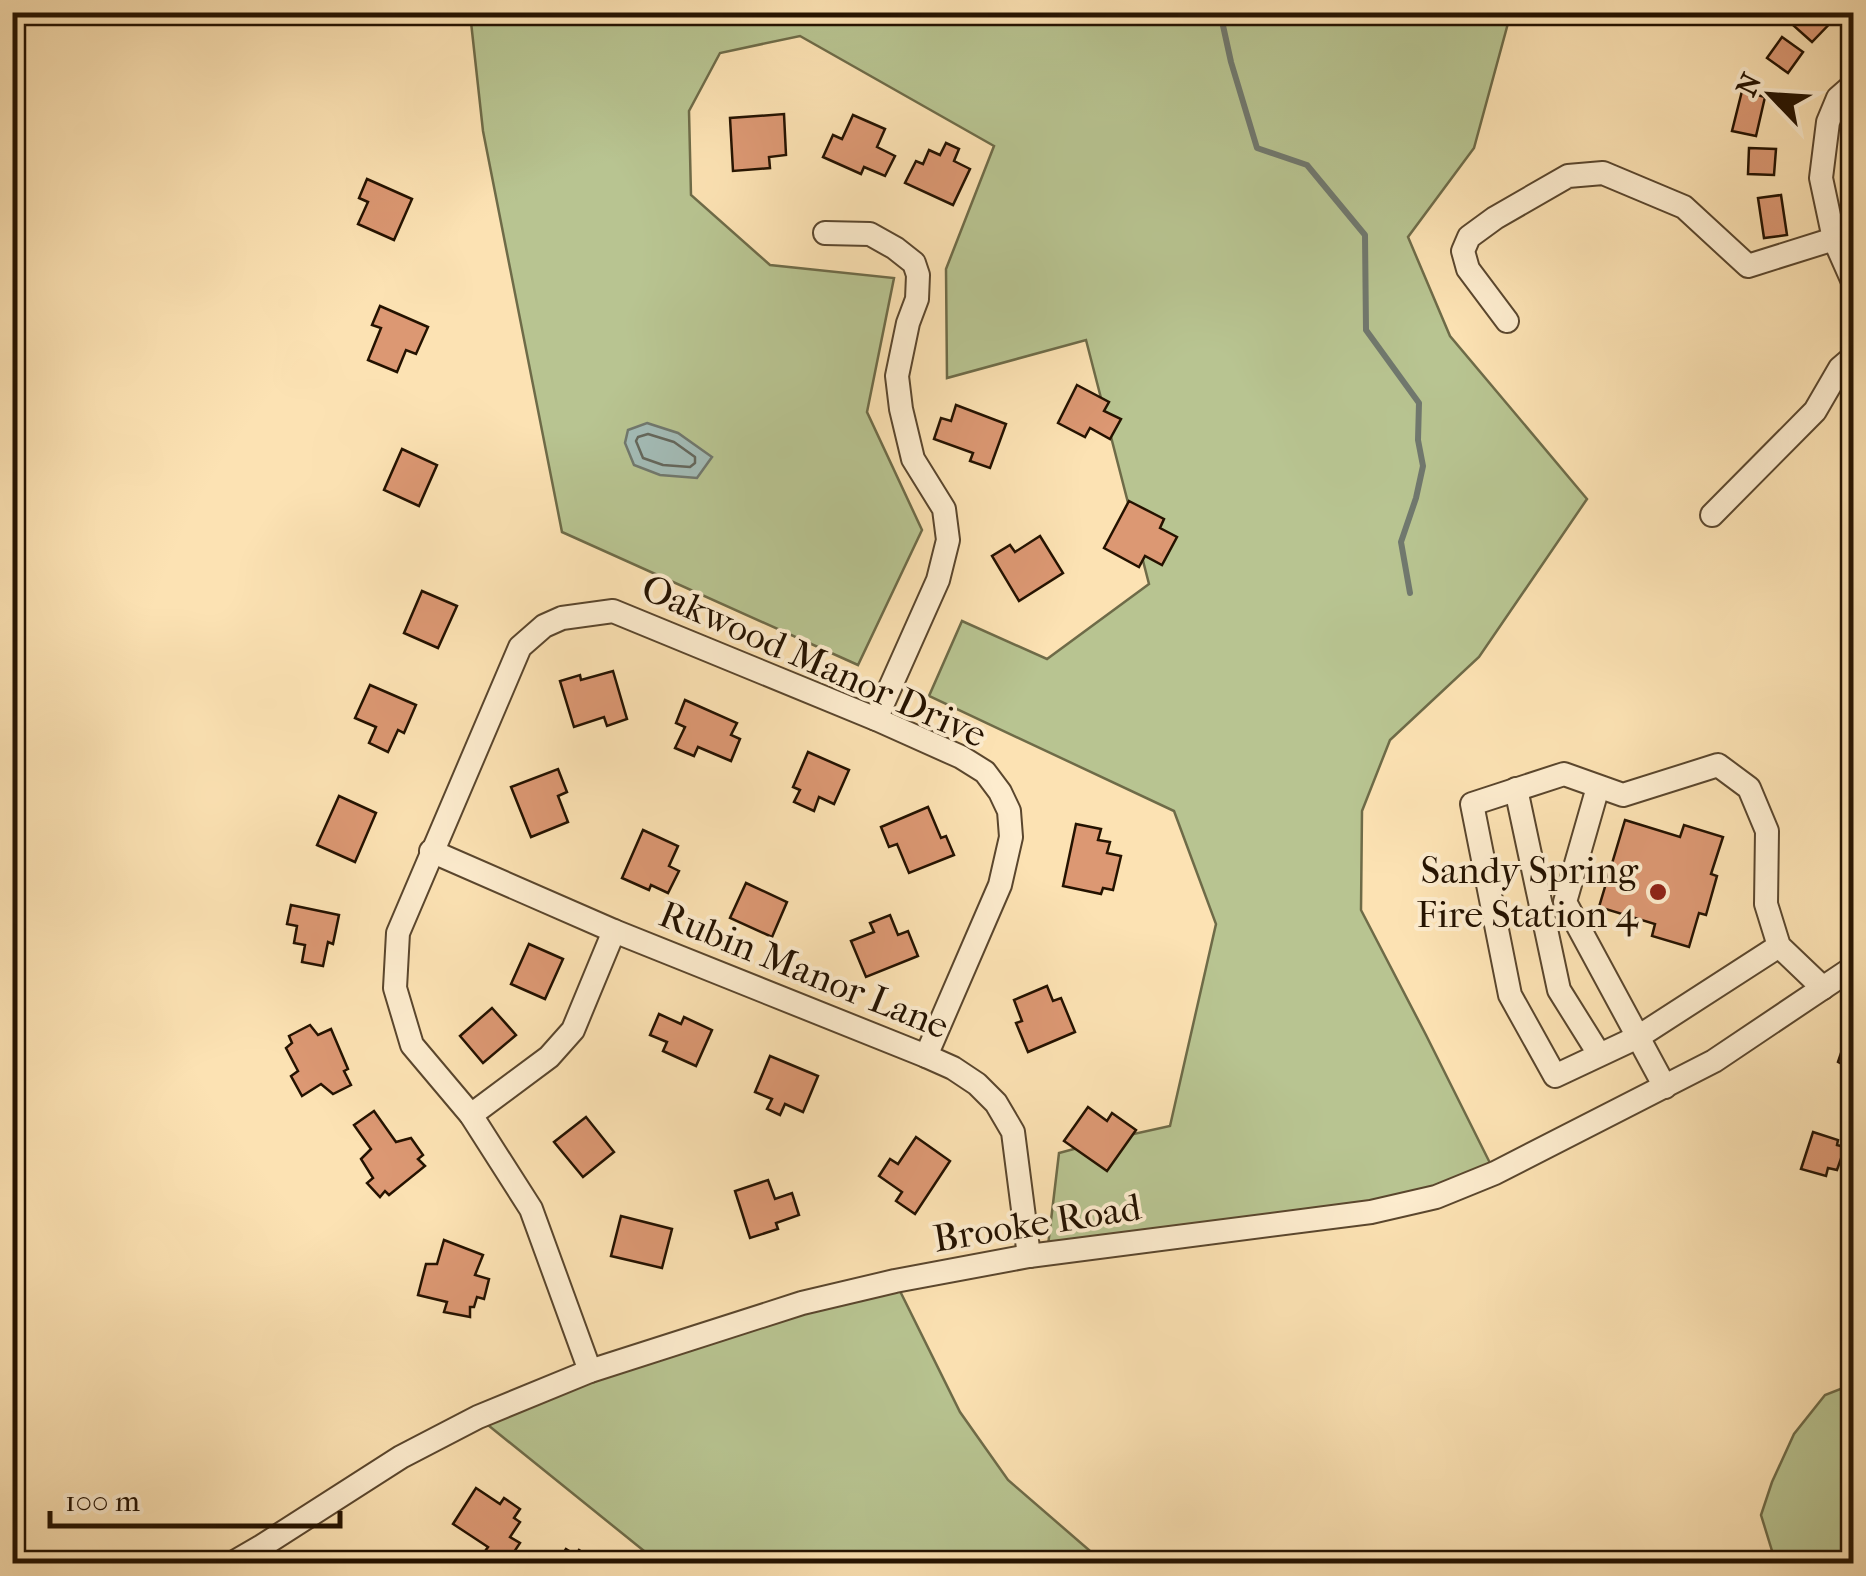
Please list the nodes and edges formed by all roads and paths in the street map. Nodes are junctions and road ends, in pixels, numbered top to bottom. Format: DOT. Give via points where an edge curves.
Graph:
graph roads {
  1 [pos="1854,84"];
  2 [pos="825,232"];
  3 [pos="1834,239"];
  4 [pos="1854,284"];
  5 [pos="1507,321"];
  6 [pos="1854,356"];
  7 [pos="1712,515"];
  8 [pos="876,720"];
  9 [pos="1598,787"];
  10 [pos="1516,790"];
  11 [pos="432,851"];
  12 [pos="614,931"];
  13 [pos="1779,946"];
  14 [pos="1854,967"];
  15 [pos="1822,988"];
  16 [pos="1638,1037"];
  17 [pos="1599,1054"];
  18 [pos="926,1056"];
  19 [pos="1664,1087"];
  20 [pos="470,1116"];
  21 [pos="1029,1256"];
  22 [pos="590,1371"];
  23 [pos="231,1564"];
  1 -- 3 [label="street" via="1838,98 1828,122 1821,178"];
  2 -- 8 [label="street" via="870,234 914,263 916,299 897,376 901,409 912,458 944,509 948,540 938,580"];
  3 -- 4 [label="street"];
  3 -- 5 [label="street" via="1748,266 1684,207 1602,173 1568,176 1468,237 1468,269"];
  6 -- 7 [label="street" via="1815,411"];
  8 -- 11 [label="street, Oakwood Manor Drive" via="613,610 562,618 520,647"];
  8 -- 18 [label="street, Oakwood Manor Drive" via="985,772 1009,811 1011,838 1000,885"];
  9 -- 10 [label="street" via="1564,774"];
  9 -- 13 [label="street" via="1624,795 1718,766 1749,788 1767,831 1766,904"];
  9 -- 16 [label="street" via="1566,902"];
  10 -- 17 [label="street" via="1559,990"];
  10 -- 17 [label="street" via="1472,804 1510,995 1555,1076"];
  11 -- 12 [label="street, Rubin Manor Lane"];
  11 -- 20 [label="street, Oakwood Manor Drive" via="398,933 396,988 412,1045"];
  12 -- 18 [label="street, Rubin Manor Lane"];
  12 -- 20 [label="street" via="573,1030 549,1058"];
  13 -- 15 [label="street"];
  13 -- 16 [label="street"];
  14 -- 15 [label="street, Brooke Road"];
  15 -- 19 [label="street, Brooke Road"];
  16 -- 17 [label="street"];
  16 -- 19 [label="street"];
  18 -- 21 [label="street, Rubin Manor Lane" via="978,1084 1013,1132"];
  19 -- 21 [label="street, Brooke Road" via="1436,1196 1371,1212"];
  20 -- 22 [label="street, Oakwood Manor Drive" via="532,1209"];
  21 -- 22 [label="street, Brooke Road" via="802,1303"];
  22 -- 23 [label="street, Brooke Road" via="401,1457"];
}
